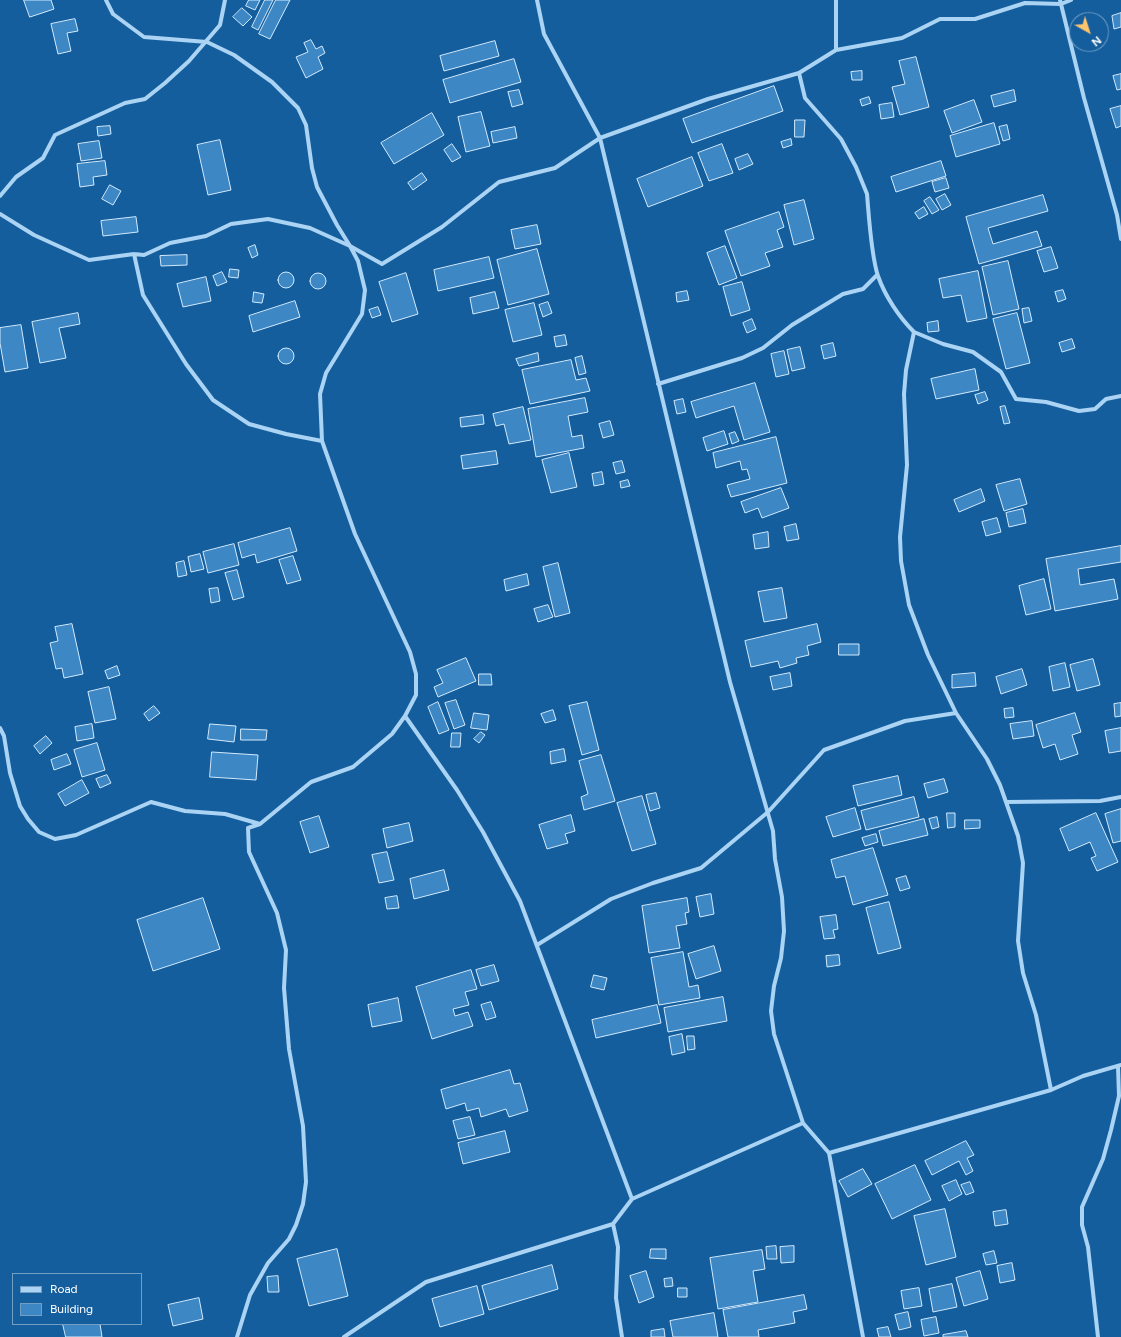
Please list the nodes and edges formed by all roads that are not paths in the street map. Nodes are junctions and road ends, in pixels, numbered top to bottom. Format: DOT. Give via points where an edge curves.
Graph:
graph roads {
  1 [pos="106,0"];
  2 [pos="225,0"];
  3 [pos="537,0"];
  4 [pos="836,0"];
  5 [pos="1071,0"];
  6 [pos="1060,2"];
  7 [pos="207,42"];
  8 [pos="836,50"];
  9 [pos="800,72"];
  10 [pos="600,138"];
  11 [pos="0,196"];
  12 [pos="0,214"];
  13 [pos="1121,239"];
  14 [pos="350,246"];
  15 [pos="134,254"];
  16 [pos="877,275"];
  17 [pos="914,332"];
  18 [pos="658,384"];
  19 [pos="1121,396"];
  20 [pos="322,441"];
  21 [pos="956,713"];
  22 [pos="404,716"];
  23 [pos="0,728"];
  24 [pos="1121,797"];
  25 [pos="1006,802"];
  26 [pos="768,812"];
  27 [pos="260,824"];
  28 [pos="537,945"];
  29 [pos="1120,1065"];
  30 [pos="1051,1090"];
  31 [pos="803,1123"];
  32 [pos="829,1153"];
  33 [pos="632,1199"];
  34 [pos="613,1224"];
  35 [pos="237,1337"];
  36 [pos="344,1337"];
  37 [pos="622,1337"];
  38 [pos="863,1337"];
  39 [pos="1098,1337"];
  1 -- 7 [label="street" via="113,14 144,37"];
  2 -- 7 [label="street" via="220,25"];
  3 -- 10 [label="street" via="544,34"];
  4 -- 8 [label="street"];
  5 -- 6 [label="street"];
  6 -- 8 [label="street" via="1025,3 975,19 940,19 902,38"];
  6 -- 13 [label="street"];
  7 -- 11 [label="street" via="184,66 145,99 125,103 55,135 43,158 16,177"];
  7 -- 14 [label="street" via="257,70 298,108 306,125 317,187"];
  8 -- 9 [label="street"];
  9 -- 10 [label="street" via="708,99"];
  9 -- 16 [label="street" via="805,98 840,139 863,181 867,194"];
  10 -- 14 [label="street" via="555,168 499,182 442,227 382,264"];
  10 -- 18 [label="street"];
  12 -- 15 [label="street" via="34,235 89,260"];
  14 -- 15 [label="street" via="310,228 268,219 231,224 206,236 170,243 144,255"];
  14 -- 20 [label="street" via="358,261 365,290 362,314 326,373 320,394"];
  15 -- 20 [label="street" via="143,295 186,364 213,400 249,424"];
  16 -- 17 [label="street" via="885,293"];
  16 -- 18 [label="street" via="863,289 843,294 792,325 763,348 742,358"];
  17 -- 19 [label="street" via="943,344 974,352 1001,372 1016,399 1046,402 1079,411 1095,409 1106,399"];
  17 -- 21 [label="street" via="904,394 907,465 900,537 901,561 909,605 928,655"];
  18 -- 26 [label="street" via="730,682"];
  20 -- 22 [label="street" via="355,534 410,652 416,674 416,695"];
  21 -- 25 [label="street" via="987,759"];
  21 -- 26 [label="street" via="905,721 824,750"];
  22 -- 27 [label="street" via="392,734 353,767 310,782"];
  22 -- 28 [label="street" via="457,790 483,832 520,901"];
  23 -- 27 [label="street" via="20,806 39,832 55,839 76,835 151,802 185,811 225,814"];
  24 -- 25 [label="street" via="1100,801"];
  25 -- 30 [label="street" via="1018,836 1023,863 1018,941 1023,973 1036,1015"];
  26 -- 28 [label="street" via="701,868 611,899"];
  26 -- 31 [label="street" via="782,897 784,930 774,986 774,1034"];
  27 -- 35 [label="street" via="248,828 249,852 277,913 286,950 284,988 289,1049 303,1126 306,1182 303,1204 296,1225 289,1239 268,1263 250,1295"];
  28 -- 33 [label="street"];
  29 -- 30 [label="street" via="1083,1076"];
  29 -- 39 [label="street" via="1119,1096 1111,1130 1103,1159 1082,1207 1082,1225 1088,1247"];
  30 -- 32 [label="street"];
  31 -- 32 [label="street"];
  31 -- 33 [label="street"];
  32 -- 38 [label="street"];
  33 -- 34 [label="street"];
  34 -- 36 [label="street" via="426,1282"];
  34 -- 37 [label="street" via="618,1248 616,1298"];
}
